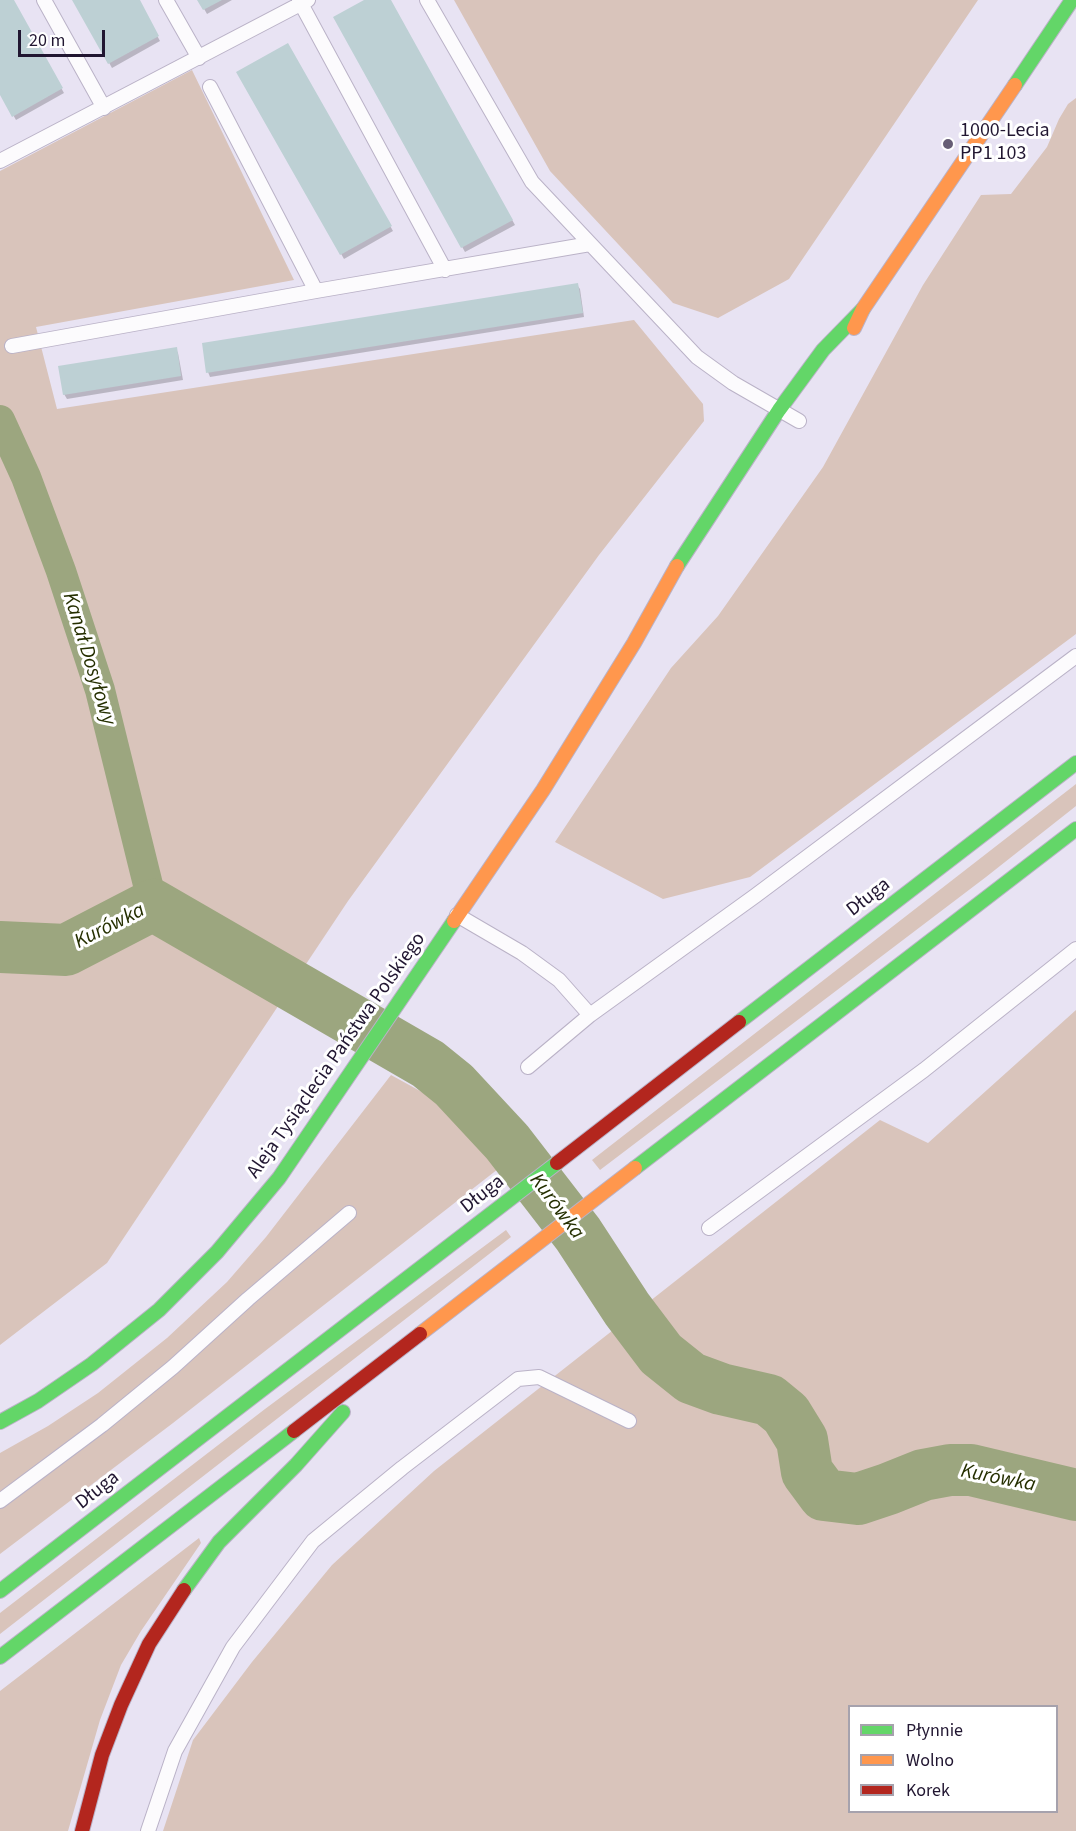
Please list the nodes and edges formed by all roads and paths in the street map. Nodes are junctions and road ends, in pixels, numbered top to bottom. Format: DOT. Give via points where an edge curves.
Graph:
graph roads {
  1 [pos="44,0"];
  2 [pos="166,0"];
  3 [pos="427,0"];
  4 [pos="1072,0"];
  5 [pos="303,1"];
  6 [pos="199,58"];
  7 [pos="210,87"];
  8 [pos="104,108"];
  9 [pos="1,158"];
  10 [pos="590,244"];
  11 [pos="446,270"];
  12 [pos="316,291"];
  13 [pos="863,309"];
  14 [pos="12,346"];
  15 [pos="846,346"];
  16 [pos="779,410"];
  17 [pos="798,422"];
  18 [pos="683,585"];
  19 [pos="633,643"];
  20 [pos="1076,656"];
  21 [pos="1076,763"];
  22 [pos="1076,829"];
  23 [pos="457,915"];
  24 [pos="1076,950"];
  25 [pos="590,1015"];
  26 [pos="528,1068"];
  27 [pos="350,1213"];
  28 [pos="709,1228"];
  29 [pos="391,1357"];
  30 [pos="629,1421"];
  31 [pos="0,1422"];
  32 [pos="0,1501"];
  33 [pos="0,1591"];
  34 [pos="0,1657"];
  35 [pos="82,1831"];
  36 [pos="148,1831"];
  1 -- 8 [label="lane"];
  2 -- 6 [label="lane"];
  3 -- 10 [label="lane" via="532,182"];
  4 -- 13 [label="main road, Aleja Tysiąclecia Państwa Polskiego"];
  5 -- 6 [label="lane"];
  5 -- 11 [label="lane"];
  6 -- 8 [label="lane"];
  7 -- 12 [label="lane"];
  8 -- 9 [label="lane"];
  10 -- 11 [label="lane"];
  10 -- 16 [label="lane" via="697,357"];
  11 -- 12 [label="lane"];
  12 -- 14 [label="lane"];
  13 -- 15 [label="main road, Aleja Tysiąclecia Państwa Polskiego"];
  13 -- 16 [label="main road, Aleja Tysiąclecia Państwa Polskiego" via="823,350"];
  16 -- 17 [label="lane"];
  16 -- 19 [label="main road, Aleja Tysiąclecia Państwa Polskiego" via="683,556"];
  18 -- 19 [label="main road, Aleja Tysiąclecia Państwa Polskiego"];
  19 -- 23 [label="main road, Aleja Tysiąclecia Państwa Polskiego" via="543,790"];
  20 -- 25 [label="lane"];
  21 -- 33 [label="main road, Długa"];
  22 -- 29 [label="main road"];
  23 -- 25 [label="lane" via="559,980"];
  23 -- 31 [label="main road, Aleja Tysiąclecia Państwa Polskiego" via="279,1178 240,1225 159,1310 92,1364"];
  24 -- 28 [label="lane" via="924,1070"];
  25 -- 26 [label="lane"];
  27 -- 32 [label="lane" via="173,1367"];
  29 -- 34 [label="main road"];
  29 -- 35 [label="main road" via="296,1466 219,1542 185,1588 149,1644 121,1705 102,1755"];
  30 -- 36 [label="lane" via="539,1377 518,1379 313,1541 233,1647 176,1751"];
}
